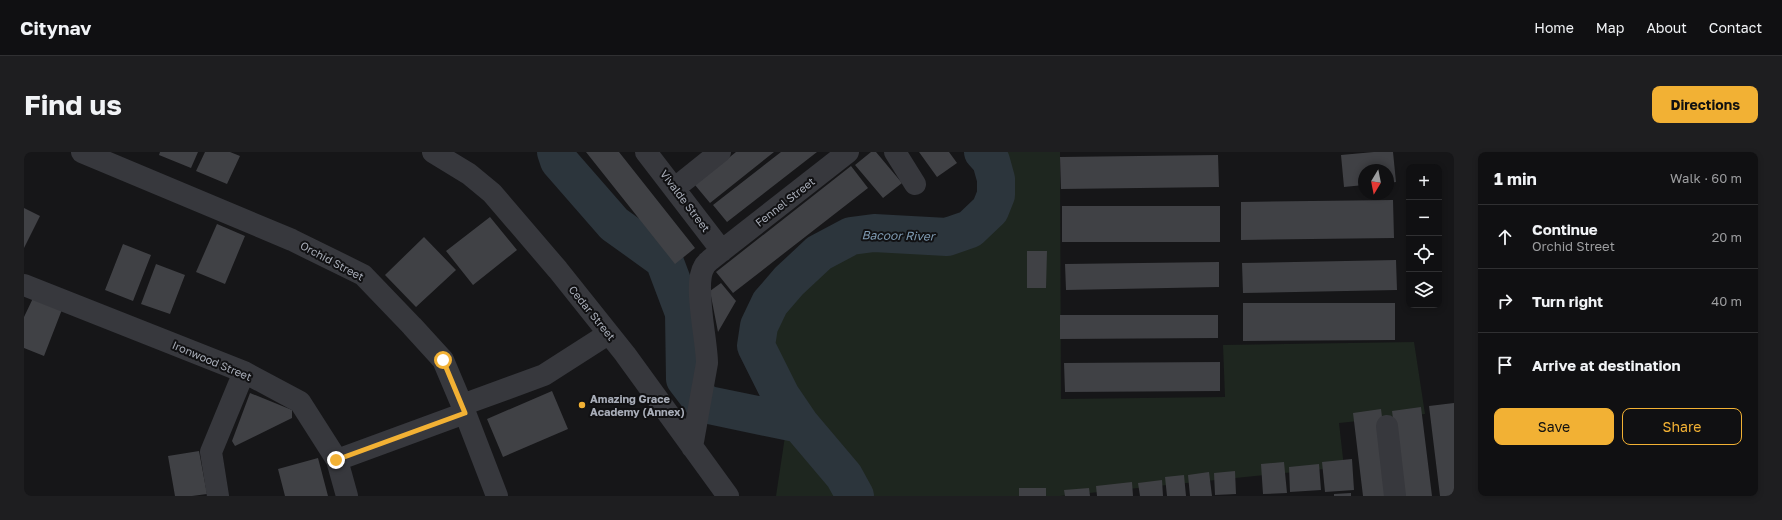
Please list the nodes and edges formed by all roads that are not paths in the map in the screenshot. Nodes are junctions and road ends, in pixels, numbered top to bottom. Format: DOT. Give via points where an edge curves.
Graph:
graph roads {
  1 [pos="82,152"];
  2 [pos="433,152"];
  3 [pos="646,152"];
  4 [pos="720,152"];
  5 [pos="848,152"];
  6 [pos="895,152"];
  7 [pos="915,184"];
  8 [pos="675,188"];
  9 [pos="722,251"];
  10 [pos="24,284"];
  11 [pos="608,334"];
  12 [pos="244,372"];
  13 [pos="463,409"];
  14 [pos="1387,426"];
  15 [pos="692,447"];
  16 [pos="336,460"];
  17 [pos="218,496"];
  18 [pos="347,496"];
  19 [pos="497,496"];
  20 [pos="728,496"];
  21 [pos="1395,496"];
  1 -- 13 [label="street, Orchid Street" via="292,240 363,275 443,360"];
  2 -- 11 [label="street, Cedar Street" via="492,193 558,270"];
  3 -- 8 [label="street, Vivalde Street"];
  4 -- 8 [label="street"];
  5 -- 9 [label="street, Fennel Street"];
  6 -- 7 [label="street"];
  8 -- 9 [label="street, Vivalde Street"];
  9 -- 15 [label="street, Fennel Street" via="703,267 700,281 707,349 704,387"];
  10 -- 12 [label="street, Ironwood Street"];
  11 -- 13 [label="street" via="544,375"];
  11 -- 15 [label="street, Cedar Street"];
  12 -- 16 [label="street, Ironwood Street" via="300,402"];
  12 -- 17 [label="street" via="211,452"];
  13 -- 16 [label="street"];
  13 -- 19 [label="street, Orchid Street"];
  14 -- 21 [label="street"];
  15 -- 20 [label="street, Cedar Street"];
  16 -- 18 [label="street, Ironwood Street"];
}
